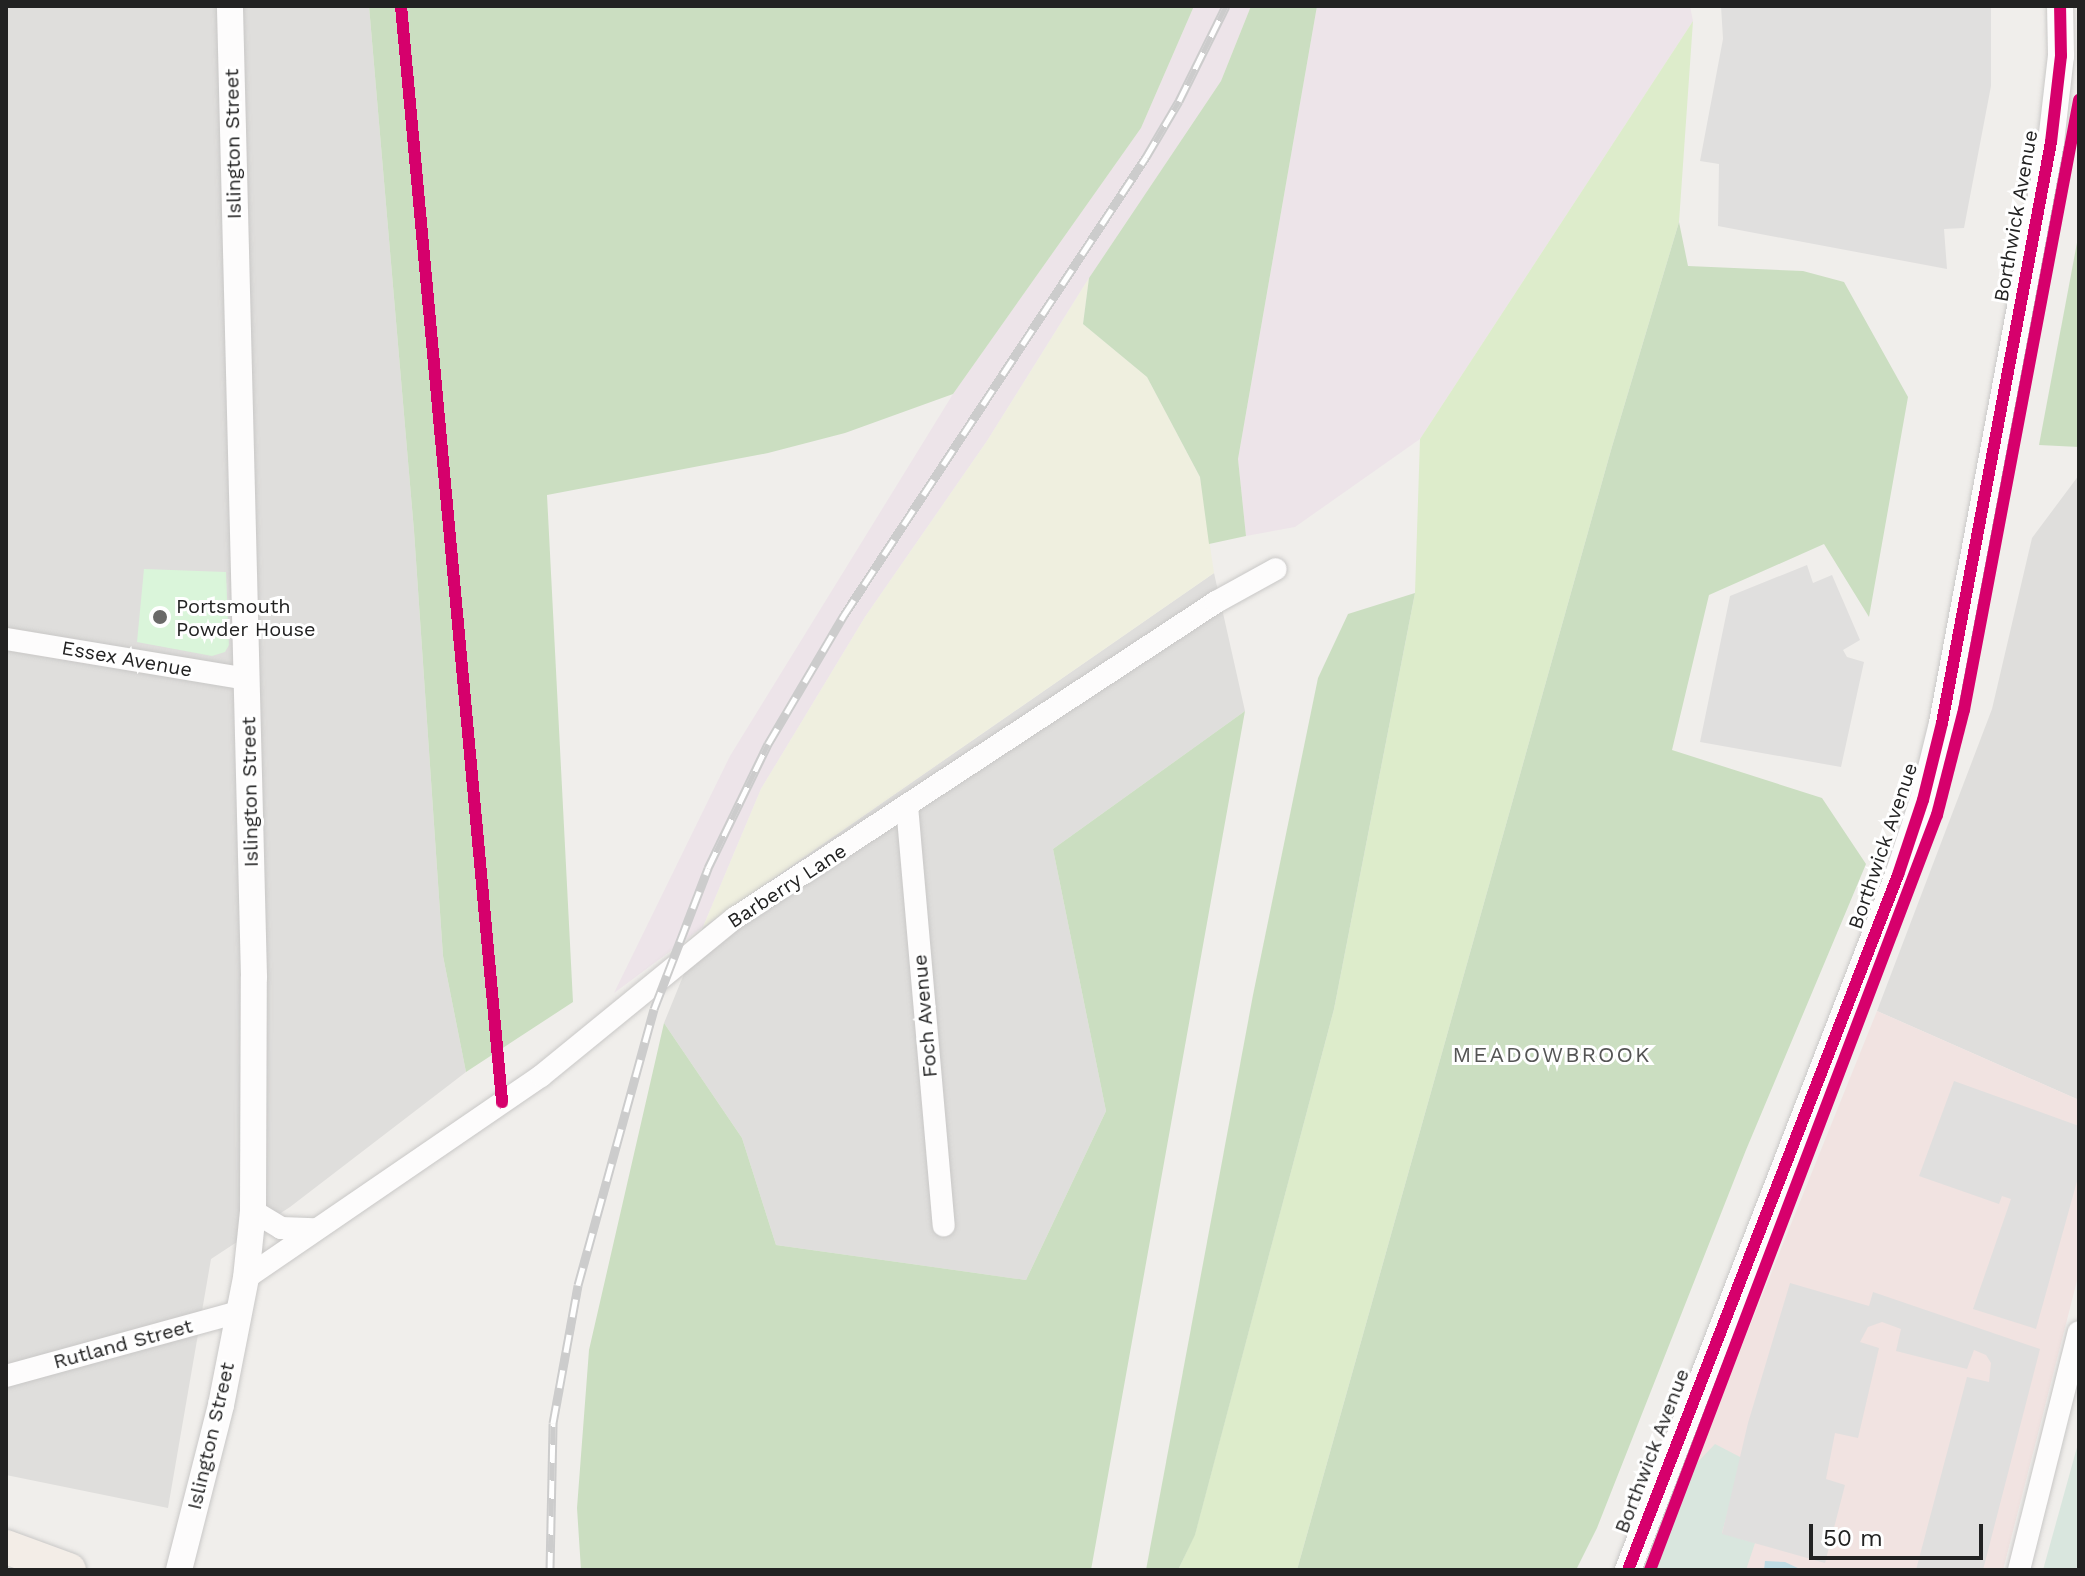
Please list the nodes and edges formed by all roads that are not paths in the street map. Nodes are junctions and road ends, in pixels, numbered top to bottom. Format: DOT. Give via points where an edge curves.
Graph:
graph roads {
  1 [pos="230,6"];
  2 [pos="2060,6"];
  3 [pos="1276,569"];
  4 [pos="6,639"];
  5 [pos="248,679"];
  6 [pos="907,806"];
  7 [pos="253,1211"];
  8 [pos="944,1225"];
  9 [pos="315,1229"];
  10 [pos="246,1278"];
  11 [pos="239,1312"];
  12 [pos="2079,1332"];
  13 [pos="6,1376"];
  14 [pos="6,1547"];
  15 [pos="69,1570"];
  16 [pos="179,1570"];
  17 [pos="1628,1570"];
  18 [pos="2019,1570"];
  1 -- 5 [label="street, Islington Street"];
  2 -- 17 [label="street, Borthwick Avenue" via="2061,56 2051,142 1923,800"];
  3 -- 6 [label="street, Barberry Lane" via="1216,602"];
  4 -- 5 [label="street, Essex Avenue"];
  5 -- 7 [label="street, Islington Street"];
  6 -- 8 [label="street, Foch Avenue"];
  6 -- 9 [label="street, Barberry Lane" via="735,918 541,1076"];
  7 -- 9 [label="street" via="281,1228"];
  7 -- 10 [label="street, Islington Street"];
  9 -- 10 [label="street, Barberry Lane"];
  10 -- 11 [label="street, Islington Street"];
  11 -- 13 [label="street, Rutland Street"];
  11 -- 16 [label="street, Islington Street"];
  12 -- 18 [label="street"];
  14 -- 15 [label="main road"];
}
